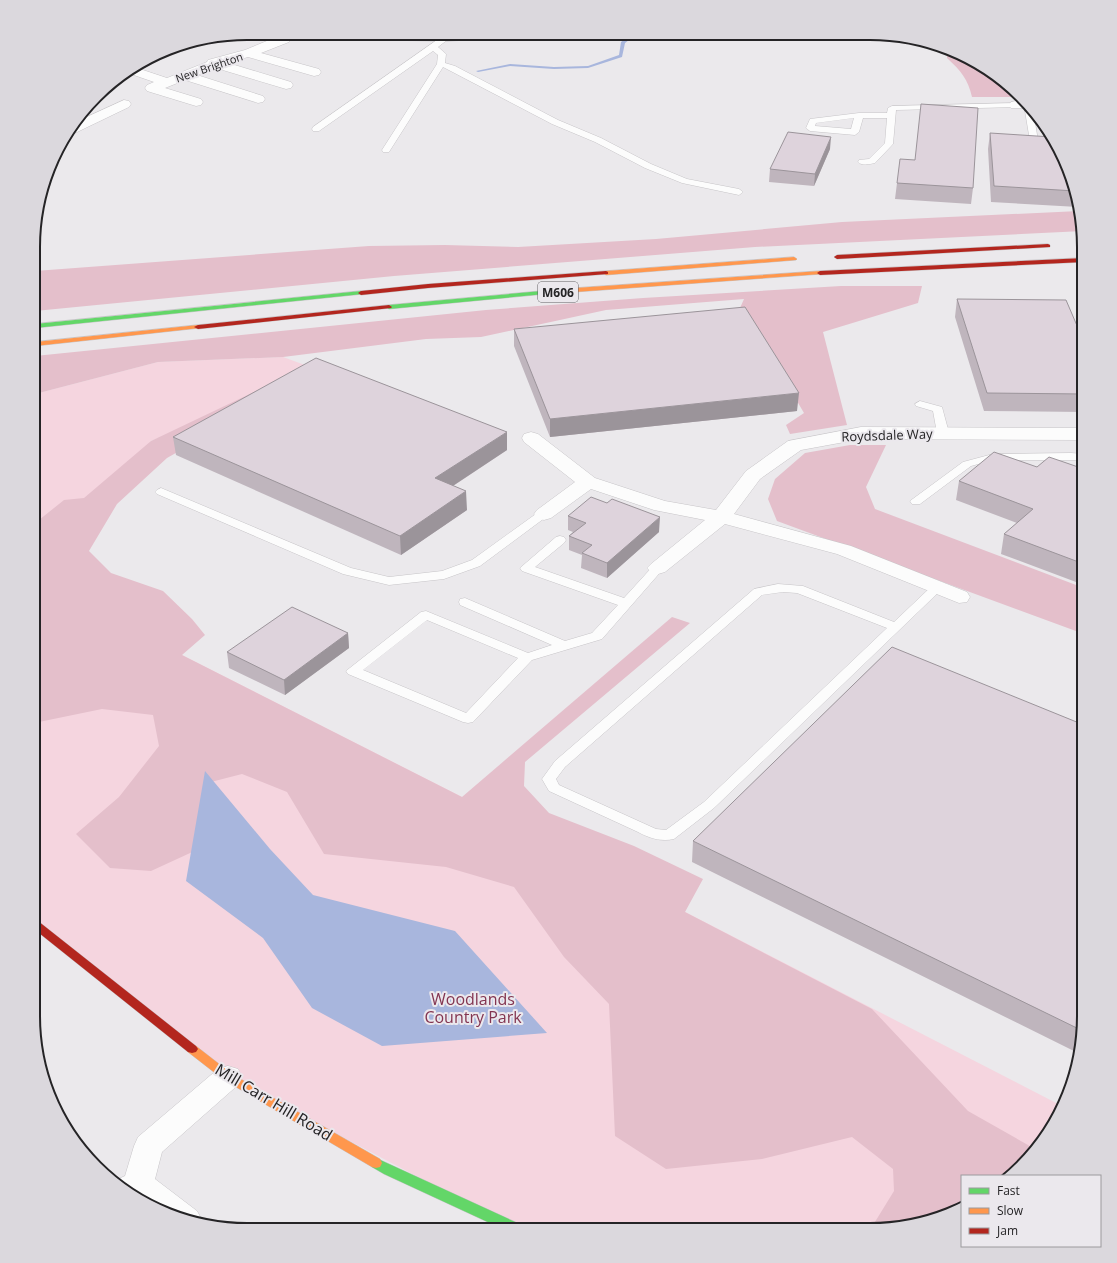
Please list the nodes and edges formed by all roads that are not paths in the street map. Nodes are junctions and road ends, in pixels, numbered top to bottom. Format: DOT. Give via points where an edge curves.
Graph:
graph roads {
  1 [pos="281,40"];
  2 [pos="442,40"];
  3 [pos="434,48"];
  4 [pos="248,53"];
  5 [pos="213,64"];
  6 [pos="441,64"];
  7 [pos="137,72"];
  8 [pos="314,72"];
  9 [pos="183,75"];
  10 [pos="166,82"];
  11 [pos="286,85"];
  12 [pos="258,99"];
  13 [pos="196,102"];
  14 [pos="124,104"];
  15 [pos="1020,105"];
  16 [pos="1025,110"];
  17 [pos="859,115"];
  18 [pos="891,116"];
  19 [pos="80,125"];
  20 [pos="316,129"];
  21 [pos="1035,147"];
  22 [pos="386,150"];
  23 [pos="862,162"];
  24 [pos="739,192"];
  25 [pos="1060,245"];
  26 [pos="824,257"];
  27 [pos="800,259"];
  28 [pos="1077,260"];
  29 [pos="40,325"];
  30 [pos="40,343"];
  31 [pos="920,404"];
  32 [pos="943,433"];
  33 [pos="1077,434"];
  34 [pos="527,436"];
  35 [pos="1077,456"];
  36 [pos="588,482"];
  37 [pos="162,492"];
  38 [pos="916,501"];
  39 [pos="544,514"];
  40 [pos="721,517"];
  41 [pos="560,540"];
  42 [pos="658,568"];
  43 [pos="937,588"];
  44 [pos="959,597"];
  45 [pos="466,602"];
  46 [pos="626,603"];
  47 [pos="896,627"];
  48 [pos="565,646"];
  49 [pos="527,657"];
  50 [pos="40,931"];
  51 [pos="228,1077"];
  52 [pos="132,1187"];
  53 [pos="158,1203"];
  54 [pos="504,1223"];
  1 -- 4 [label="street, New Brighton"];
  2 -- 3 [label="lane"];
  3 -- 6 [label="lane" via="442,54"];
  3 -- 20 [label="lane"];
  4 -- 5 [label="street, New Brighton" via="238,54"];
  4 -- 8 [label="street"];
  5 -- 9 [label="street, New Brighton"];
  5 -- 11 [label="street"];
  6 -- 22 [label="lane"];
  6 -- 24 [label="lane" via="648,166 685,181"];
  7 -- 10 [label="street"];
  9 -- 10 [label="street, New Brighton"];
  9 -- 12 [label="street"];
  10 -- 13 [label="street, New Brighton" via="152,88"];
  14 -- 19 [label="street"];
  15 -- 18 [label="lane" via="892,108"];
  16 -- 21 [label="lane"];
  17 -- 17 [label="lane" via="813,121 810,128 855,132"];
  17 -- 18 [label="lane"];
  18 -- 23 [label="lane" via="889,144 872,161"];
  25 -- 26 [label="main road"];
  27 -- 29 [label="main road, M606" via="428,286"];
  28 -- 30 [label="main road, M606" via="790,274 510,295"];
  31 -- 32 [label="lane" via="938,409"];
  32 -- 33 [label="street, Roydsdale Way"];
  32 -- 40 [label="street, Roydsdale Way" via="861,433 795,445 753,475"];
  34 -- 36 [label="street"];
  35 -- 38 [label="lane" via="993,457 974,462 967,464"];
  36 -- 39 [label="street"];
  36 -- 40 [label="street" via="661,506"];
  37 -- 39 [label="lane" via="347,571 390,581 444,575 476,563"];
  40 -- 42 [label="street, Roydsdale Way"];
  40 -- 43 [label="street" via="844,550"];
  41 -- 46 [label="lane" via="526,568"];
  42 -- 46 [label="lane"];
  43 -- 44 [label="street"];
  43 -- 47 [label="lane"];
  45 -- 48 [label="lane"];
  46 -- 48 [label="lane" via="597,636"];
  47 -- 47 [label="lane" via="710,805 669,835 653,834 554,788 549,779 560,764 758,592 782,587 799,589"];
  48 -- 49 [label="lane"];
  49 -- 49 [label="lane" via="468,719 353,672 426,615"];
  50 -- 51 [label="main road, Mill Carr Hill Road"];
  51 -- 52 [label="street" via="148,1146"];
  51 -- 54 [label="main road, Mill Carr Hill Road" via="388,1170"];
  52 -- 53 [label="street"];
}
